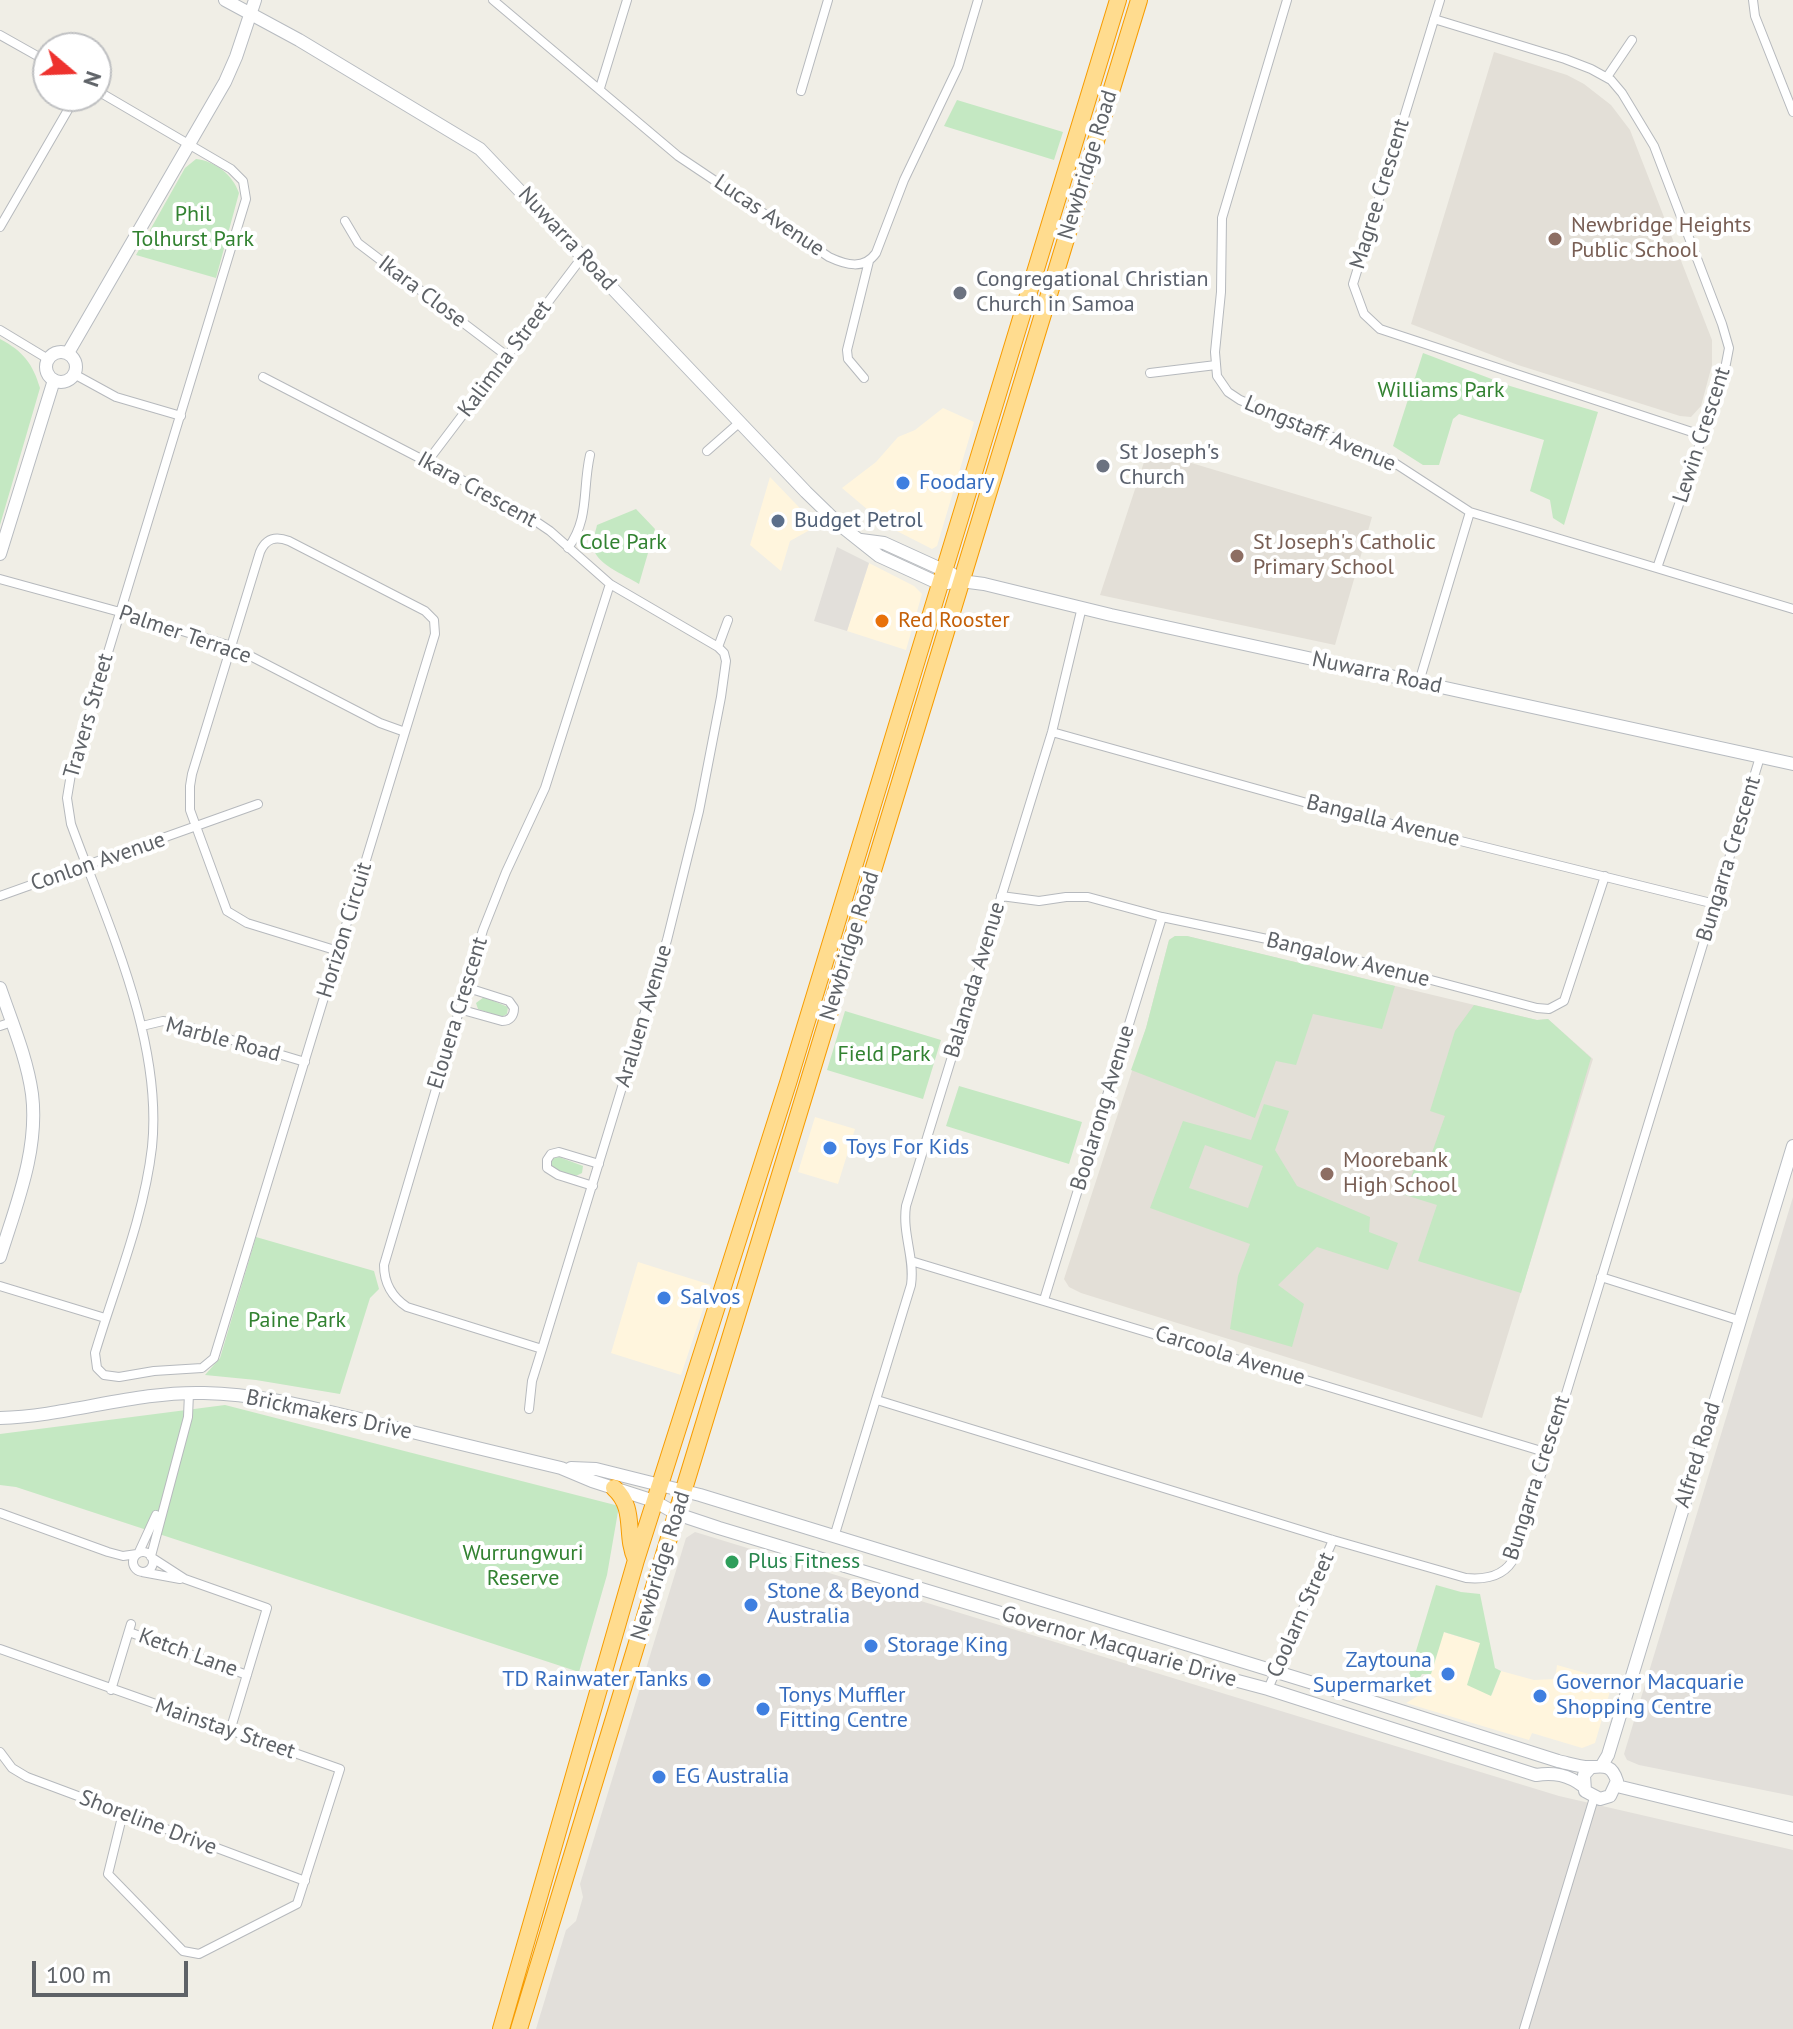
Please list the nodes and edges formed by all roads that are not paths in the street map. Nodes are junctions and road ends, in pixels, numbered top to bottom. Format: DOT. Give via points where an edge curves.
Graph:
graph roads {
  1 [pos="225,0"];
  2 [pos="255,0"];
  3 [pos="493,0"];
  4 [pos="627,0"];
  5 [pos="828,0"];
  6 [pos="978,0"];
  7 [pos="1118,0"];
  8 [pos="1139,0"];
  9 [pos="1287,0"];
  10 [pos="1440,0"];
  11 [pos="1753,0"];
  12 [pos="251,14"];
  13 [pos="1434,19"];
  14 [pos="0,35"];
  15 [pos="1632,40"];
  16 [pos="32,53"];
  17 [pos="1607,77"];
  18 [pos="600,88"];
  19 [pos="801,91"];
  20 [pos="112,99"];
  21 [pos="67,112"];
  22 [pos="1793,112"];
  23 [pos="189,144"];
  24 [pos="345,221"];
  25 [pos="0,227"];
  26 [pos="583,256"];
  27 [pos="869,261"];
  28 [pos="0,330"];
  29 [pos="68,353"];
  30 [pos="507,356"];
  31 [pos="48,359"];
  32 [pos="1216,365"];
  33 [pos="1150,373"];
  34 [pos="74,374"];
  35 [pos="263,377"];
  36 [pos="864,378"];
  37 [pos="54,380"];
  38 [pos="181,416"];
  39 [pos="740,422"];
  40 [pos="1704,436"];
  41 [pos="707,451"];
  42 [pos="590,455"];
  43 [pos="427,462"];
  44 [pos="1470,512"];
  45 [pos="568,548"];
  46 [pos="0,554"];
  47 [pos="1657,568"];
  48 [pos="942,577"];
  49 [pos="0,579"];
  50 [pos="961,581"];
  51 [pos="610,584"];
  52 [pos="1082,607"];
  53 [pos="1793,609"];
  54 [pos="120,612"];
  55 [pos="728,620"];
  56 [pos="231,646"];
  57 [pos="718,647"];
  58 [pos="1419,682"];
  59 [pos="405,732"];
  60 [pos="1052,732"];
  61 [pos="1760,757"];
  62 [pos="1793,764"];
  63 [pos="258,804"];
  64 [pos="195,827"];
  65 [pos="87,866"];
  66 [pos="1605,876"];
  67 [pos="0,896"];
  68 [pos="1001,896"];
  69 [pos="1715,904"];
  70 [pos="1162,917"];
  71 [pos="338,951"];
  72 [pos="465,987"];
  73 [pos="0,988"];
  74 [pos="459,1009"];
  75 [pos="6,1024"];
  76 [pos="142,1026"];
  77 [pos="305,1062"];
  78 [pos="1793,1146"];
  79 [pos="599,1164"];
  80 [pos="593,1186"];
  81 [pos="0,1257"];
  82 [pos="911,1261"];
  83 [pos="1601,1277"];
  84 [pos="0,1286"];
  85 [pos="1044,1300"];
  86 [pos="105,1318"];
  87 [pos="1738,1320"];
  88 [pos="542,1349"];
  89 [pos="189,1393"];
  90 [pos="877,1400"];
  91 [pos="529,1409"];
  92 [pos="0,1418"];
  93 [pos="1548,1453"];
  94 [pos="561,1468"];
  95 [pos="169,1481"];
  96 [pos="660,1484"];
  97 [pos="614,1488"];
  98 [pos="684,1491"];
  99 [pos="654,1501"];
  100 [pos="0,1513"];
  101 [pos="677,1514"];
  102 [pos="834,1537"];
  103 [pos="1333,1540"];
  104 [pos="108,1552"];
  105 [pos="139,1552"];
  106 [pos="152,1555"];
  107 [pos="636,1560"];
  108 [pos="138,1569"];
  109 [pos="185,1579"];
  110 [pos="0,1649"];
  111 [pos="1277,1672"];
  112 [pos="247,1675"];
  113 [pos="1268,1689"];
  114 [pos="111,1690"];
  115 [pos="230,1731"];
  116 [pos="0,1752"];
  117 [pos="1597,1766"];
  118 [pos="1583,1786"];
  119 [pos="1617,1786"];
  120 [pos="1594,1798"];
  121 [pos="123,1813"];
  122 [pos="1793,1829"];
  123 [pos="305,1881"];
  124 [pos="501,2029"];
  125 [pos="519,2029"];
  126 [pos="1524,2029"];
  1 -- 12 [label="street, Nuwarra Road"];
  2 -- 12 [label="street"];
  3 -- 18 [label="street, Lucas Avenue"];
  4 -- 18 [label="street"];
  5 -- 19 [label="street"];
  6 -- 27 [label="street" via="953,78"];
  7 -- 48 [label="highway, Newbridge Road"];
  8 -- 50 [label="highway, Newbridge Road"];
  9 -- 32 [label="street" via="1222,218"];
  10 -- 13 [label="street, Magree Crescent"];
  11 -- 22 [label="street"];
  12 -- 23 [label="street" via="231,70"];
  12 -- 26 [label="street, Nuwarra Road" via="468,140"];
  13 -- 17 [label="street, Lewin Crescent"];
  13 -- 40 [label="street, Magree Crescent" via="1353,284 1364,314 1380,329"];
  14 -- 16 [label="street"];
  15 -- 17 [label="street"];
  17 -- 40 [label="street, Lewin Crescent" via="1654,146 1729,348"];
  18 -- 27 [label="street, Lucas Avenue" via="678,156 829,257 855,265"];
  20 -- 23 [label="street, Travers Street"];
  21 -- 25 [label="street"];
  23 -- 29 [label="street"];
  23 -- 38 [label="street, Travers Street" via="238,174 246,199"];
  24 -- 30 [label="street, Ikara Close" via="358,243"];
  26 -- 30 [label="street, Kalimna Street"];
  26 -- 39 [label="street, Nuwarra Road"];
  27 -- 36 [label="street" via="847,350"];
  28 -- 31 [label="street"];
  29 -- 31 [label="street"];
  29 -- 34 [label="street" via="75,360"];
  30 -- 43 [label="street, Kalimna Street"];
  31 -- 37 [label="street" via="46,370"];
  32 -- 33 [label="street"];
  32 -- 44 [label="street, Longstaff Avenue" via="1222,384 1240,400 1390,460"];
  34 -- 37 [label="street" via="68,381"];
  34 -- 38 [label="street" via="116,397"];
  35 -- 43 [label="street, Ikara Crescent"];
  37 -- 46 [label="street"];
  38 -- 54 [label="street, Travers Street"];
  39 -- 41 [label="street"];
  39 -- 48 [label="street, Nuwarra Road" via="840,525"];
  40 -- 47 [label="street, Lewin Crescent"];
  42 -- 45 [label="street" via="583,523"];
  43 -- 45 [label="street, Ikara Crescent" via="532,518"];
  44 -- 47 [label="street, Longstaff Avenue"];
  44 -- 58 [label="street"];
  45 -- 51 [label="street, Ikara Crescent"];
  47 -- 53 [label="street, Longstaff Avenue"];
  48 -- 50 [label="street, Nuwarra Road"];
  48 -- 96 [label="highway, Newbridge Road"];
  49 -- 54 [label="street, Palmer Terrace"];
  50 -- 52 [label="street, Nuwarra Road"];
  50 -- 98 [label="highway, Newbridge Road"];
  51 -- 57 [label="street, Ikara Crescent"];
  51 -- 72 [label="street, Elouera Crescent" via="555,758 494,900"];
  52 -- 58 [label="street, Nuwarra Road"];
  52 -- 60 [label="street, Balanada Avenue"];
  54 -- 56 [label="street, Palmer Terrace"];
  54 -- 65 [label="street, Travers Street" via="68,785 67,811"];
  55 -- 57 [label="street, Araluen Avenue"];
  56 -- 59 [label="street, Palmer Terrace"];
  56 -- 59 [label="street, Horizon Circuit" via="263,547 273,539 289,541 432,617 435,634"];
  56 -- 64 [label="street" via="190,786"];
  57 -- 79 [label="street, Araluen Avenue" via="726,667 683,881"];
  58 -- 61 [label="street, Nuwarra Road"];
  59 -- 71 [label="street, Horizon Circuit"];
  60 -- 66 [label="street, Bangalla Avenue" via="1307,803"];
  60 -- 68 [label="street, Balanada Avenue"];
  61 -- 62 [label="street, Nuwarra Road"];
  61 -- 69 [label="street, Bungarra Crescent"];
  63 -- 64 [label="street, Conlon Avenue"];
  64 -- 65 [label="street, Conlon Avenue"];
  64 -- 71 [label="street" via="220,897 233,916"];
  65 -- 67 [label="street, Conlon Avenue"];
  65 -- 76 [label="street, Travers Street"];
  66 -- 69 [label="street, Bangalla Avenue"];
  66 -- 70 [label="street, Bangalow Avenue" via="1564,1001 1549,1009 1310,948"];
  68 -- 70 [label="street, Bangalow Avenue" via="1039,901 1088,897"];
  68 -- 82 [label="street, Balanada Avenue" via="906,1206"];
  69 -- 83 [label="street, Bungarra Crescent"];
  70 -- 85 [label="street, Boolarong Avenue"];
  71 -- 77 [label="street, Horizon Circuit"];
  72 -- 74 [label="street, Elouera Crescent"];
  72 -- 74 [label="street" via="509,1001 513,1014 502,1021"];
  73 -- 75 [label="street"];
  74 -- 88 [label="street, Elouera Crescent" via="386,1252 384,1275 398,1301 419,1313"];
  75 -- 81 [label="street" via="29,1073 33,1121 26,1169"];
  76 -- 77 [label="street, Marble Road" via="175,1023"];
  76 -- 86 [label="street, Travers Street" via="152,1080 152,1148"];
  77 -- 86 [label="street, Horizon Circuit" via="211,1362 196,1369 104,1375 94,1358"];
  78 -- 87 [label="street, Alfred Road"];
  79 -- 80 [label="street, Araluen Avenue"];
  79 -- 80 [label="street" via="559,1152 547,1160 554,1174"];
  80 -- 88 [label="street, Araluen Avenue"];
  82 -- 85 [label="street, Carcoola Avenue"];
  82 -- 90 [label="street, Balanada Avenue" via="911,1285"];
  83 -- 87 [label="street"];
  83 -- 93 [label="street, Bungarra Crescent"];
  84 -- 86 [label="street"];
  85 -- 93 [label="street, Carcoola Avenue"];
  87 -- 117 [label="street, Alfred Road" via="1608,1755"];
  88 -- 91 [label="street, Araluen Avenue"];
  89 -- 92 [label="street, Brickmakers Drive"];
  89 -- 94 [label="street, Brickmakers Drive" via="263,1397"];
  89 -- 95 [label="street" via="188,1417"];
  90 -- 102 [label="street, Balanada Avenue"];
  90 -- 103 [label="street, Bungarra Crescent"];
  93 -- 103 [label="street, Bungarra Crescent" via="1515,1556 1498,1575 1466,1578"];
  94 -- 96 [label="street, Brickmakers Drive" via="596,1469"];
  94 -- 97 [label="street, Brickmakers Drive"];
  95 -- 105 [label="street"];
  95 -- 106 [label="street"];
  96 -- 98 [label="street, Brickmakers Drive"];
  96 -- 99 [label="highway, Newbridge Road"];
  97 -- 99 [label="street, Brickmakers Drive"];
  97 -- 107 [label="highway" via="628,1507 629,1545"];
  98 -- 101 [label="highway, Newbridge Road"];
  98 -- 102 [label="street, Governor Macquarie Drive"];
  99 -- 101 [label="street, Governor Macquarie Drive"];
  99 -- 107 [label="highway, Newbridge Road"];
  100 -- 104 [label="street"];
  101 -- 113 [label="street, Governor Macquarie Drive"];
  101 -- 125 [label="highway, Newbridge Road"];
  102 -- 111 [label="street, Governor Macquarie Drive"];
  103 -- 111 [label="street, Coolarn Street"];
  104 -- 105 [label="street"];
  104 -- 108 [label="street"];
  105 -- 106 [label="street"];
  105 -- 108 [label="street" via="133,1560"];
  106 -- 108 [label="street" via="148,1571"];
  106 -- 109 [label="street"];
  107 -- 124 [label="highway, Newbridge Road"];
  108 -- 109 [label="street"];
  109 -- 112 [label="street" via="267,1608"];
  110 -- 114 [label="street, Mainstay Street"];
  111 -- 113 [label="street, Coolarn Street"];
  111 -- 117 [label="street, Governor Macquarie Drive" via="1558,1761"];
  112 -- 114 [label="street, Ketch Lane" via="130,1628"];
  112 -- 115 [label="street"];
  113 -- 118 [label="street, Governor Macquarie Drive" via="1536,1775 1552,1772"];
  114 -- 115 [label="street, Mainstay Street"];
  115 -- 123 [label="street, Mainstay Street" via="340,1769"];
  116 -- 121 [label="street, Shoreline Drive" via="27,1777"];
  117 -- 118 [label="street" via="1584,1775"];
  117 -- 119 [label="street" via="1613,1770"];
  118 -- 120 [label="street"];
  119 -- 120 [label="street" via="1610,1796"];
  119 -- 122 [label="street"];
  120 -- 126 [label="street"];
  121 -- 123 [label="street, Shoreline Drive"];
  121 -- 123 [label="street" via="108,1874 188,1953 204,1952 297,1904"];
}
